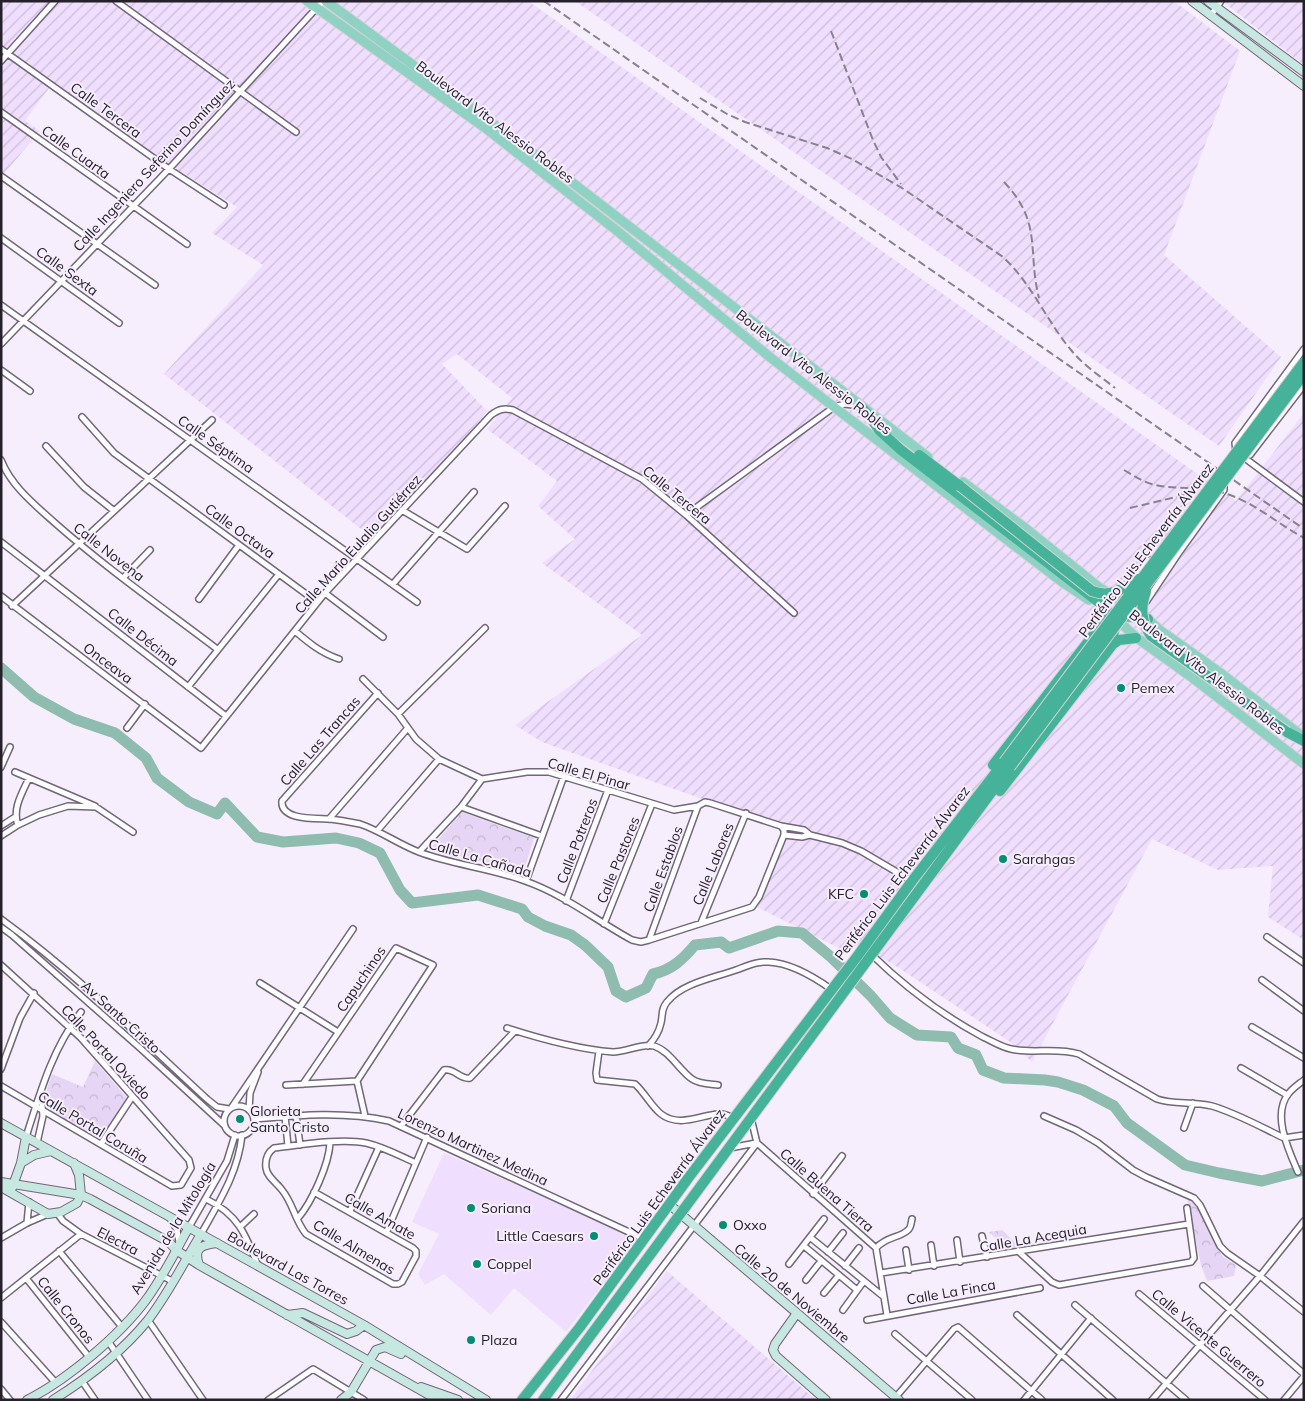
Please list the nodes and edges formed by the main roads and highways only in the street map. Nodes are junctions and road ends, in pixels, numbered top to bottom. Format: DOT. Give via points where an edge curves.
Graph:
graph roads {
  1 [pos="307,1"];
  2 [pos="1192,1"];
  3 [pos="1208,1"];
  4 [pos="322,4"];
  5 [pos="1219,4"];
  6 [pos="1304,72"];
  7 [pos="1304,86"];
  8 [pos="623,222"];
  9 [pos="616,230"];
  10 [pos="1304,362"];
  11 [pos="1304,374"];
  12 [pos="860,406"];
  13 [pos="873,421"];
  14 [pos="1150,575"];
  15 [pos="1149,599"];
  16 [pos="1138,611"];
  17 [pos="1110,614"];
  18 [pos="1151,622"];
  19 [pos="1161,631"];
  20 [pos="1093,635"];
  21 [pos="1136,638"];
  22 [pos="1113,644"];
  23 [pos="1150,647"];
  24 [pos="1304,739"];
  25 [pos="1007,764"];
  26 [pos="1304,764"];
  27 [pos="985,801"];
  28 [pos="965,812"];
  29 [pos="1,1123"];
  30 [pos="26,1137"];
  31 [pos="51,1150"];
  32 [pos="21,1163"];
  33 [pos="74,1163"];
  34 [pos="1,1182"];
  35 [pos="1,1187"];
  36 [pos="12,1188"];
  37 [pos="81,1196"];
  38 [pos="670,1204"];
  39 [pos="680,1214"];
  40 [pos="189,1227"];
  41 [pos="201,1234"];
  42 [pos="217,1243"];
  43 [pos="178,1247"];
  44 [pos="187,1257"];
  45 [pos="199,1265"];
  46 [pos="797,1313"];
  47 [pos="287,1315"];
  48 [pos="364,1325"];
  49 [pos="368,1361"];
  50 [pos="442,1374"];
  51 [pos="412,1385"];
  52 [pos="471,1396"];
  53 [pos="40,1397"];
  54 [pos="522,1399"];
  55 [pos="896,1399"];
  56 [pos="27,1400"];
  57 [pos="53,1400"];
  58 [pos="341,1400"];
  59 [pos="438,1400"];
  60 [pos="458,1400"];
  61 [pos="486,1400"];
  62 [pos="543,1400"];
  63 [pos="826,1400"];
  1 -- 4 [label="main road, Boulevard Vito Alessio Robles"];
  2 -- 7 [label="main road"];
  3 -- 5 [label="main road"];
  4 -- 8 [label="main road, Boulevard Vito Alessio Robles" via="552,167"];
  4 -- 9 [label="main road, Boulevard Vito Alessio Robles"];
  5 -- 6 [label="main road"];
  8 -- 9 [label="main road"];
  8 -- 12 [label="main road, Boulevard Vito Alessio Robles"];
  9 -- 17 [label="main road, Boulevard Vito Alessio Robles" via="834,407 1062,582"];
  10 -- 14 [label="highway, Periférico Luis Echeverría Álvarez, bridge"];
  11 -- 14 [label="highway, Periférico Luis Echeverría Álvarez, bridge"];
  12 -- 13 [label="highway"];
  12 -- 16 [label="main road, Boulevard Vito Alessio Robles" via="1024,527 1100,588"];
  13 -- 14 [label="highway, bridge" via="1092,591 1116,592"];
  13 -- 17 [label="highway" via="901,450 1100,602"];
  14 -- 24 [label="highway, bridge" via="1142,614 1151,636 1287,732"];
  14 -- 25 [label="highway, Periférico Luis Echeverría Álvarez, bridge"];
  15 -- 18 [label="main road" via="1147,612"];
  16 -- 17 [label="main road"];
  16 -- 18 [label="main road, Boulevard Vito Alessio Robles"];
  17 -- 18 [label="highway"];
  17 -- 20 [label="highway"];
  17 -- 21 [label="main road, Boulevard Vito Alessio Robles"];
  17 -- 22 [label="highway"];
  18 -- 19 [label="main road, Boulevard Vito Alessio Robles"];
  19 -- 23 [label="main road" via="1152,638"];
  19 -- 24 [label="main road, Boulevard Vito Alessio Robles"];
  20 -- 22 [label="highway" via="1107,636"];
  20 -- 28 [label="highway" via="973,792"];
  21 -- 22 [label="highway"];
  21 -- 23 [label="main road, Boulevard Vito Alessio Robles"];
  22 -- 27 [label="highway" via="1010,779"];
  23 -- 26 [label="main road, Boulevard Vito Alessio Robles"];
  25 -- 27 [label="highway, Periférico Luis Echeverría Álvarez"];
  25 -- 28 [label="highway, Periférico Luis Echeverría Álvarez"];
  27 -- 39 [label="highway, Periférico Luis Echeverría Álvarez"];
  28 -- 38 [label="highway, Periférico Luis Echeverría Álvarez"];
  29 -- 30 [label="main road, Boulevard Las Torres"];
  30 -- 31 [label="main road, Boulevard Las Torres"];
  30 -- 32 [label="main road"];
  31 -- 32 [label="main road"];
  31 -- 33 [label="main road, Boulevard Las Torres"];
  32 -- 36 [label="main road"];
  33 -- 37 [label="main road"];
  33 -- 40 [label="main road, Boulevard Las Torres"];
  34 -- 36 [label="main road"];
  35 -- 36 [label="main road"];
  36 -- 37 [label="main road"];
  36 -- 37 [label="main road" via="48,1214 72,1207"];
  37 -- 43 [label="main road"];
  38 -- 39 [label="main road, Calle 20 de Noviembre"];
  38 -- 54 [label="highway, Periférico Luis Echeverría Álvarez" via="580,1327"];
  39 -- 46 [label="main road, Calle 20 de Noviembre"];
  39 -- 62 [label="highway, Periférico Luis Echeverría Álvarez"];
  40 -- 41 [label="main road, Boulevard Las Torres"];
  40 -- 43 [label="main road, Avenida de la Mitología"];
  41 -- 42 [label="main road, Boulevard Las Torres"];
  41 -- 44 [label="main road, Avenida de la Mitología"];
  42 -- 45 [label="main road" via="199,1248"];
  42 -- 48 [label="main road, Boulevard Las Torres"];
  43 -- 44 [label="main road"];
  43 -- 53 [label="main road, Avenida de la Mitología" via="147,1299 122,1327"];
  44 -- 45 [label="main road"];
  44 -- 57 [label="main road, Avenida de la Mitología" via="148,1320 116,1353"];
  45 -- 47 [label="main road"];
  46 -- 55 [label="main road, Calle 20 de Noviembre"];
  46 -- 63 [label="main road" via="773,1350"];
  47 -- 48 [label="main road" via="311,1315 348,1334"];
  47 -- 49 [label="main road"];
  48 -- 50 [label="main road, Boulevard Las Torres"];
  49 -- 50 [label="main road" via="376,1350 385,1347"];
  49 -- 51 [label="main road"];
  49 -- 58 [label="main road" via="350,1392"];
  50 -- 52 [label="main road, Boulevard Las Torres"];
  51 -- 59 [label="main road"];
  51 -- 60 [label="main road"];
  52 -- 61 [label="main road, Boulevard Las Torres"];
  53 -- 56 [label="main road, Avenida de la Mitología"];
}
